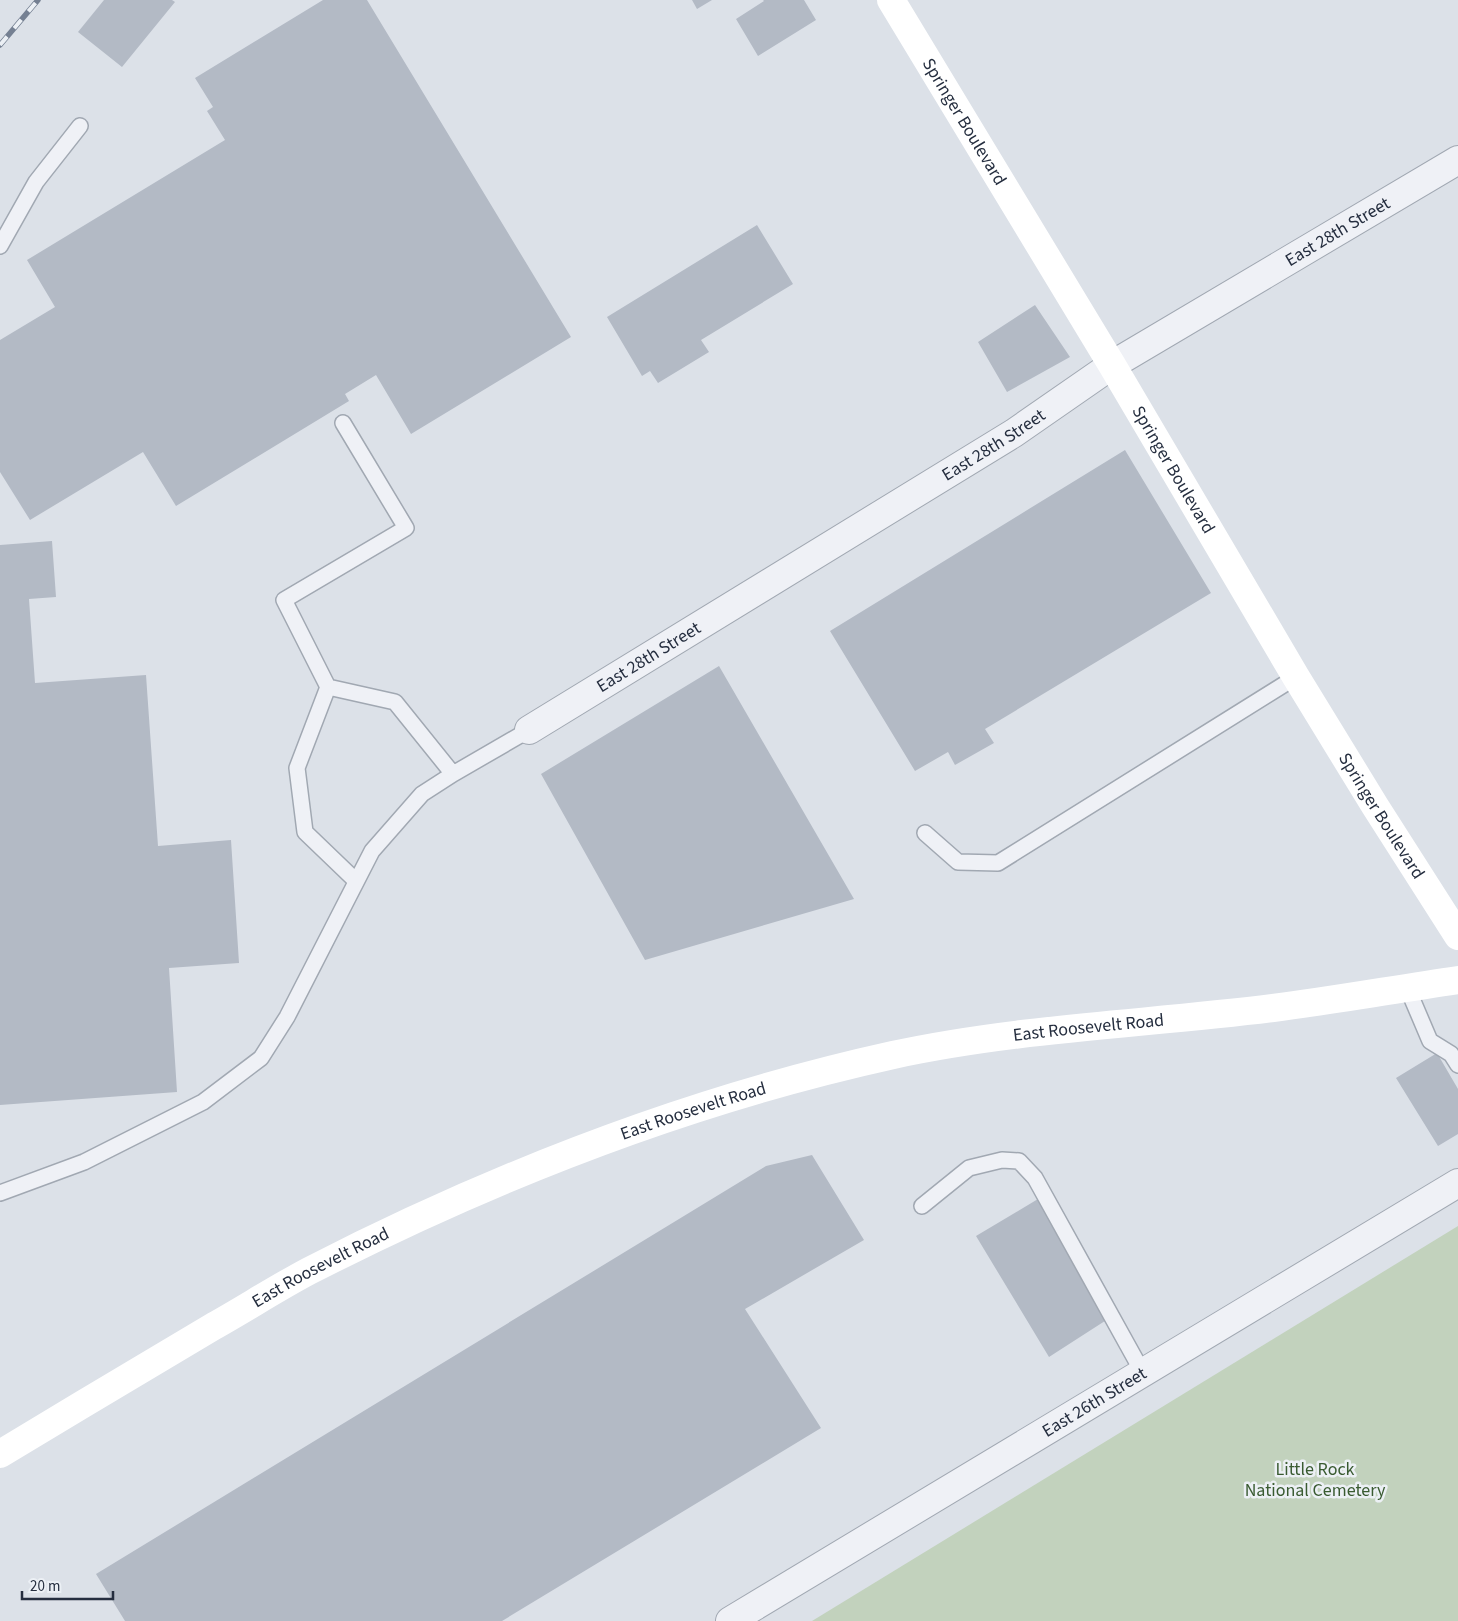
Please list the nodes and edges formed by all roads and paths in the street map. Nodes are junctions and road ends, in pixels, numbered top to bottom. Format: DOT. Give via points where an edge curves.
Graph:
graph roads {
  1 [pos="891,0"];
  2 [pos="80,126"];
  3 [pos="1458,160"];
  4 [pos="0,246"];
  5 [pos="1112,365"];
  6 [pos="343,423"];
  7 [pos="1296,677"];
  8 [pos="328,687"];
  9 [pos="528,730"];
  10 [pos="453,774"];
  11 [pos="925,833"];
  12 [pos="356,881"];
  13 [pos="1458,936"];
  14 [pos="1458,980"];
  15 [pos="1406,987"];
  16 [pos="1458,1065"];
  17 [pos="1458,1183"];
  18 [pos="0,1193"];
  19 [pos="922,1206"];
  20 [pos="1143,1373"];
  21 [pos="0,1454"];
  22 [pos="730,1621"];
  1 -- 5 [label="main road, Springer Boulevard"];
  2 -- 4 [label="lane" via="36,182"];
  3 -- 5 [label="street, East 28th Street"];
  5 -- 7 [label="main road, Springer Boulevard"];
  5 -- 9 [label="street, East 28th Street" via="1014,433"];
  6 -- 8 [label="lane" via="406,528 284,600"];
  7 -- 11 [label="lane" via="998,863 958,862"];
  7 -- 13 [label="main road, Springer Boulevard"];
  8 -- 10 [label="lane" via="395,702"];
  8 -- 12 [label="lane" via="297,768 305,832"];
  9 -- 10 [label="lane"];
  10 -- 12 [label="lane" via="422,794 372,851"];
  12 -- 18 [label="lane" via="287,1017 261,1058 202,1102 84,1162"];
  14 -- 15 [label="main road, East Roosevelt Road"];
  15 -- 16 [label="lane" via="1430,1041 1451,1054"];
  15 -- 21 [label="main road, East Roosevelt Road" via="1273,1008 938,1046 763,1089 641,1127 544,1162 435,1209 305,1273"];
  17 -- 20 [label="street, East 26th Street"];
  19 -- 20 [label="lane" via="969,1168 1002,1160 1019,1161 1035,1178"];
  20 -- 22 [label="street, East 26th Street"];
}
